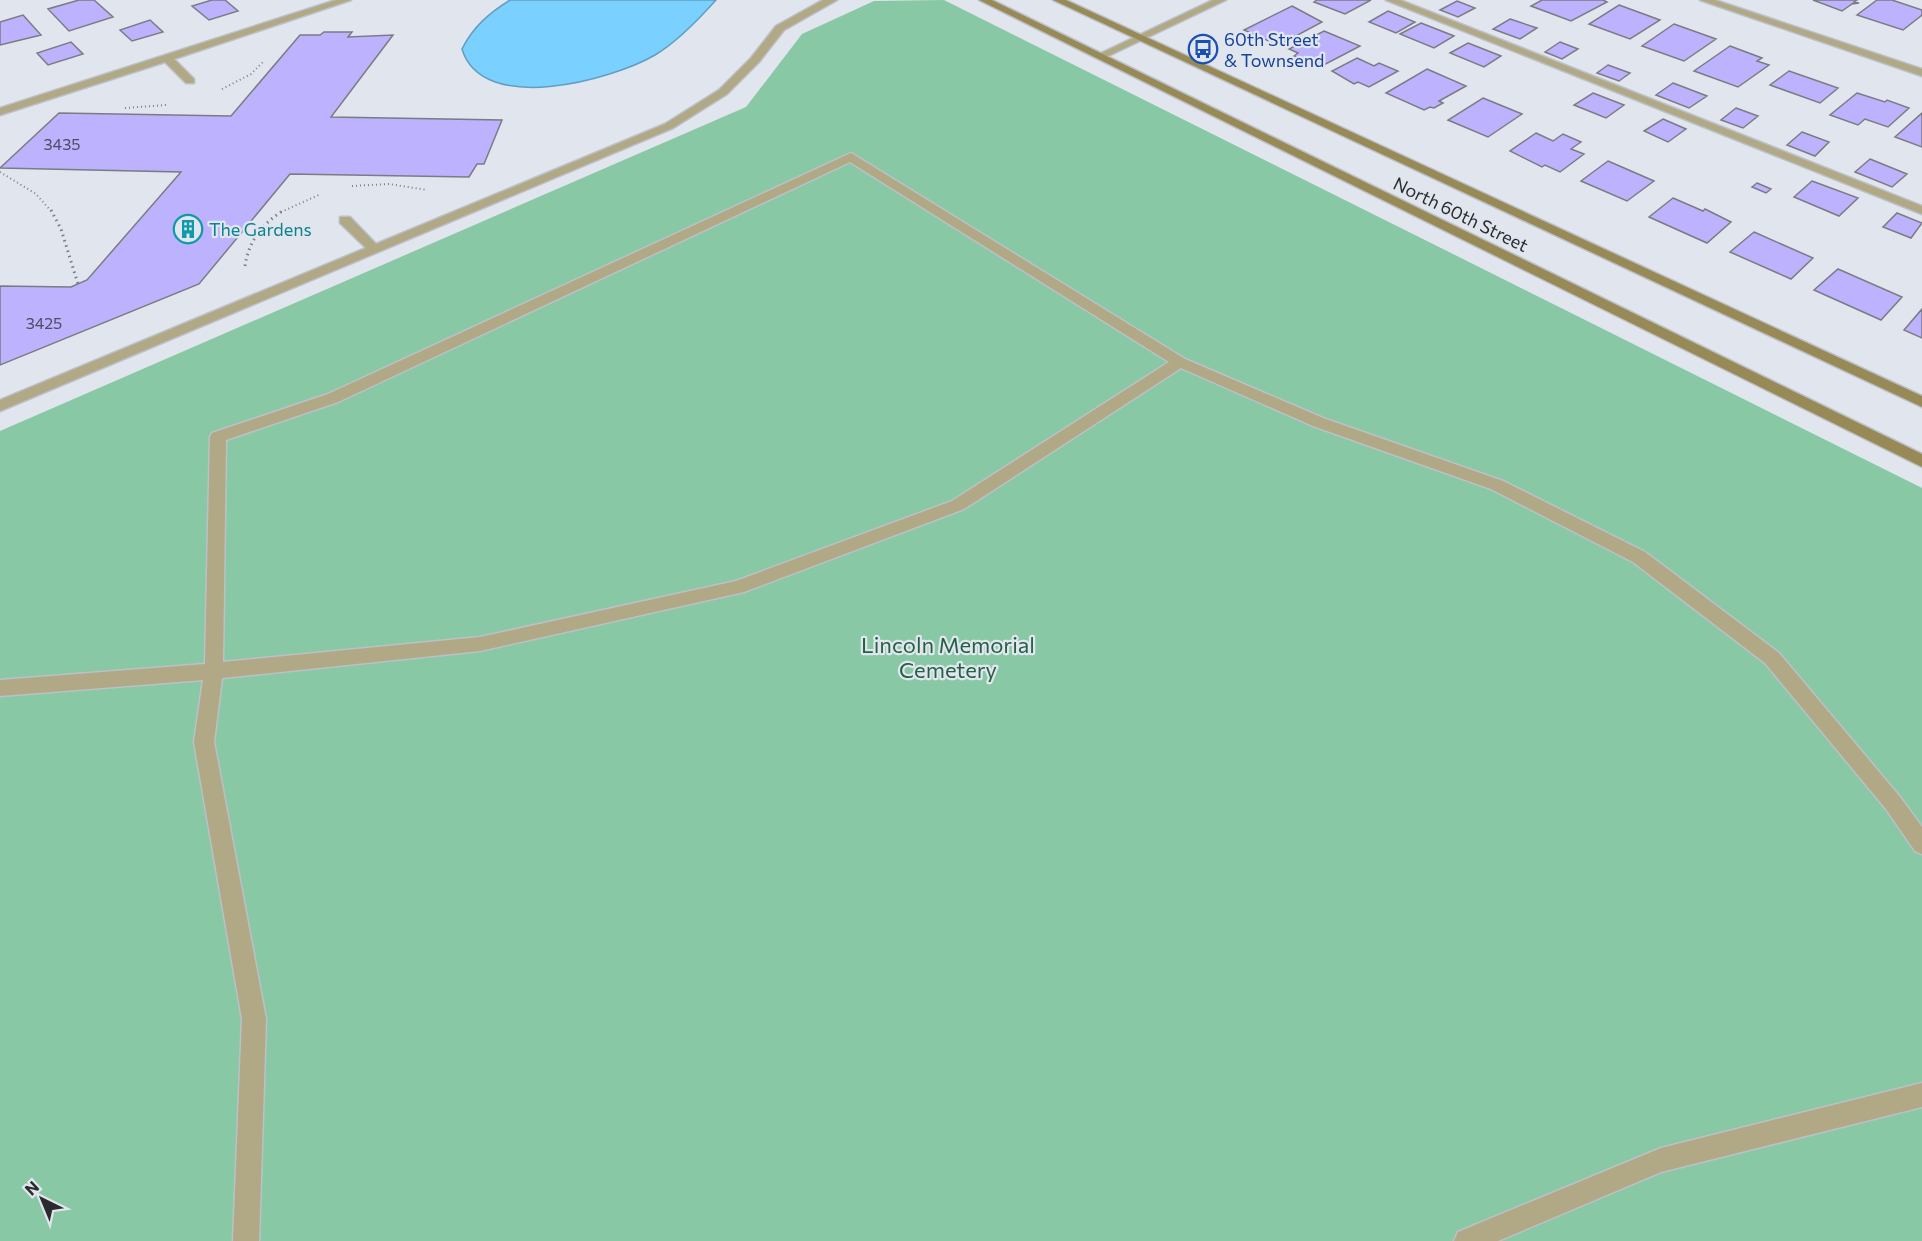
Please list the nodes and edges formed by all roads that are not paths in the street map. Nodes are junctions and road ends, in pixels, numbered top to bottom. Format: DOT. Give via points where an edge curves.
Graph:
graph roads {
  1 [pos="346,0"];
  2 [pos="832,0"];
  3 [pos="984,0"];
  4 [pos="1058,0"];
  5 [pos="1221,0"];
  6 [pos="1391,0"];
  7 [pos="1706,0"];
  8 [pos="1140,38"];
  9 [pos="1100,56"];
  10 [pos="167,58"];
  11 [pos="1922,73"];
  12 [pos="190,81"];
  13 [pos="0,112"];
  14 [pos="1922,210"];
  15 [pos="345,220"];
  16 [pos="374,248"];
  17 [pos="1180,362"];
  18 [pos="1922,402"];
  19 [pos="0,406"];
  20 [pos="1922,461"];
  21 [pos="214,671"];
  22 [pos="0,688"];
  23 [pos="1922,844"];
  24 [pos="1922,1095"];
  25 [pos="246,1241"];
  26 [pos="1467,1241"];
  1 -- 10 [label="street"];
  2 -- 16 [label="street" via="780,28 723,92 669,126"];
  3 -- 9 [label="main road, North 60th Street"];
  4 -- 8 [label="main road, North 60th Street"];
  5 -- 8 [label="street"];
  6 -- 14 [label="street"];
  7 -- 11 [label="street"];
  8 -- 9 [label="street"];
  8 -- 18 [label="main road, North 60th Street"];
  9 -- 20 [label="main road, North 60th Street"];
  10 -- 12 [label="street"];
  10 -- 13 [label="street"];
  15 -- 16 [label="street"];
  16 -- 19 [label="street"];
  17 -- 21 [label="street" via="958,505 738,587 480,644"];
  17 -- 21 [label="street" via="851,157 333,398 218,437"];
  17 -- 23 [label="street" via="1318,422 1497,485 1640,557 1772,658 1893,803"];
  21 -- 22 [label="street"];
  21 -- 25 [label="street" via="204,742 254,1019"];
  24 -- 26 [label="street" via="1661,1160"];
}
